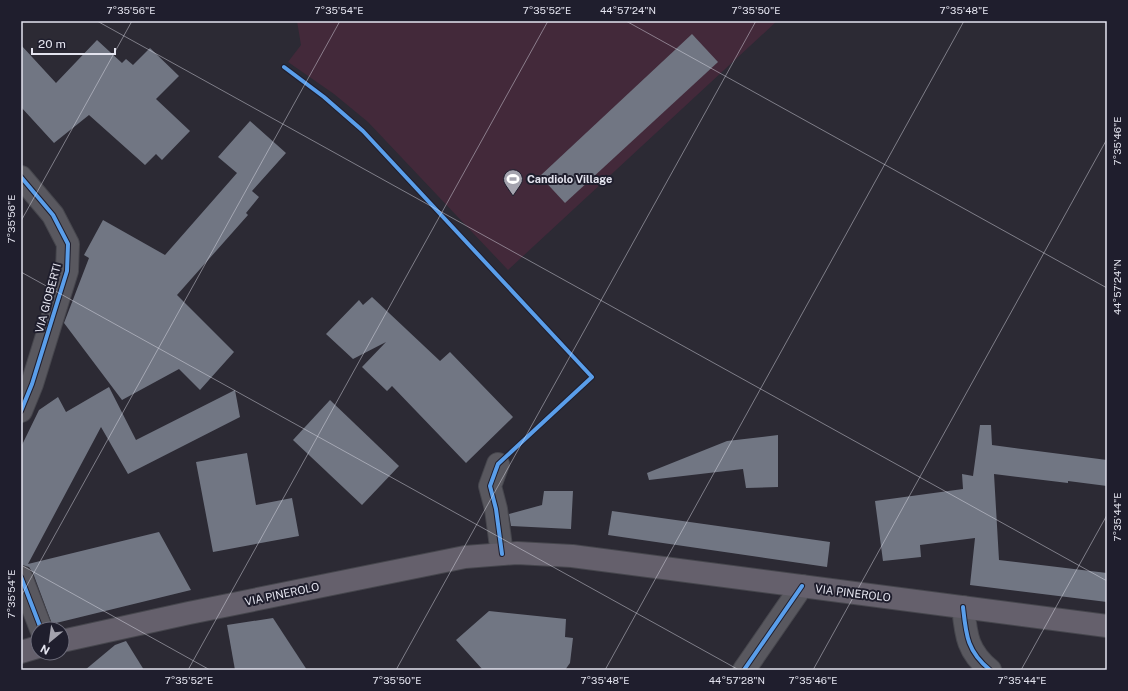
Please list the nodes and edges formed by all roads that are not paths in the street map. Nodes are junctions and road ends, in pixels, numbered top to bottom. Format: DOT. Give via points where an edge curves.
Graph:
graph roads {
  1 [pos="21,177"];
  2 [pos="21,411"];
  3 [pos="498,464"];
  4 [pos="502,554"];
  5 [pos="21,577"];
  6 [pos="802,586"];
  7 [pos="963,607"];
  8 [pos="38,621"];
  9 [pos="1107,626"];
  10 [pos="70,639"];
  11 [pos="744,670"];
  12 [pos="990,670"];
  1 -- 2 [label="street, VIA GIOBERTI" via="53,215 68,244 67,271 32,384"];
  3 -- 4 [label="street" via="490,486"];
  4 -- 6 [label="main road, VIA PINEROLO" via="572,556"];
  4 -- 10 [label="main road, VIA PINEROLO" via="465,557"];
  5 -- 8 [label="street"];
  6 -- 7 [label="main road, VIA PINEROLO"];
  6 -- 11 [label="street"];
  7 -- 9 [label="main road, VIA PINEROLO"];
  7 -- 12 [label="street" via="966,638 979,661"];
}
